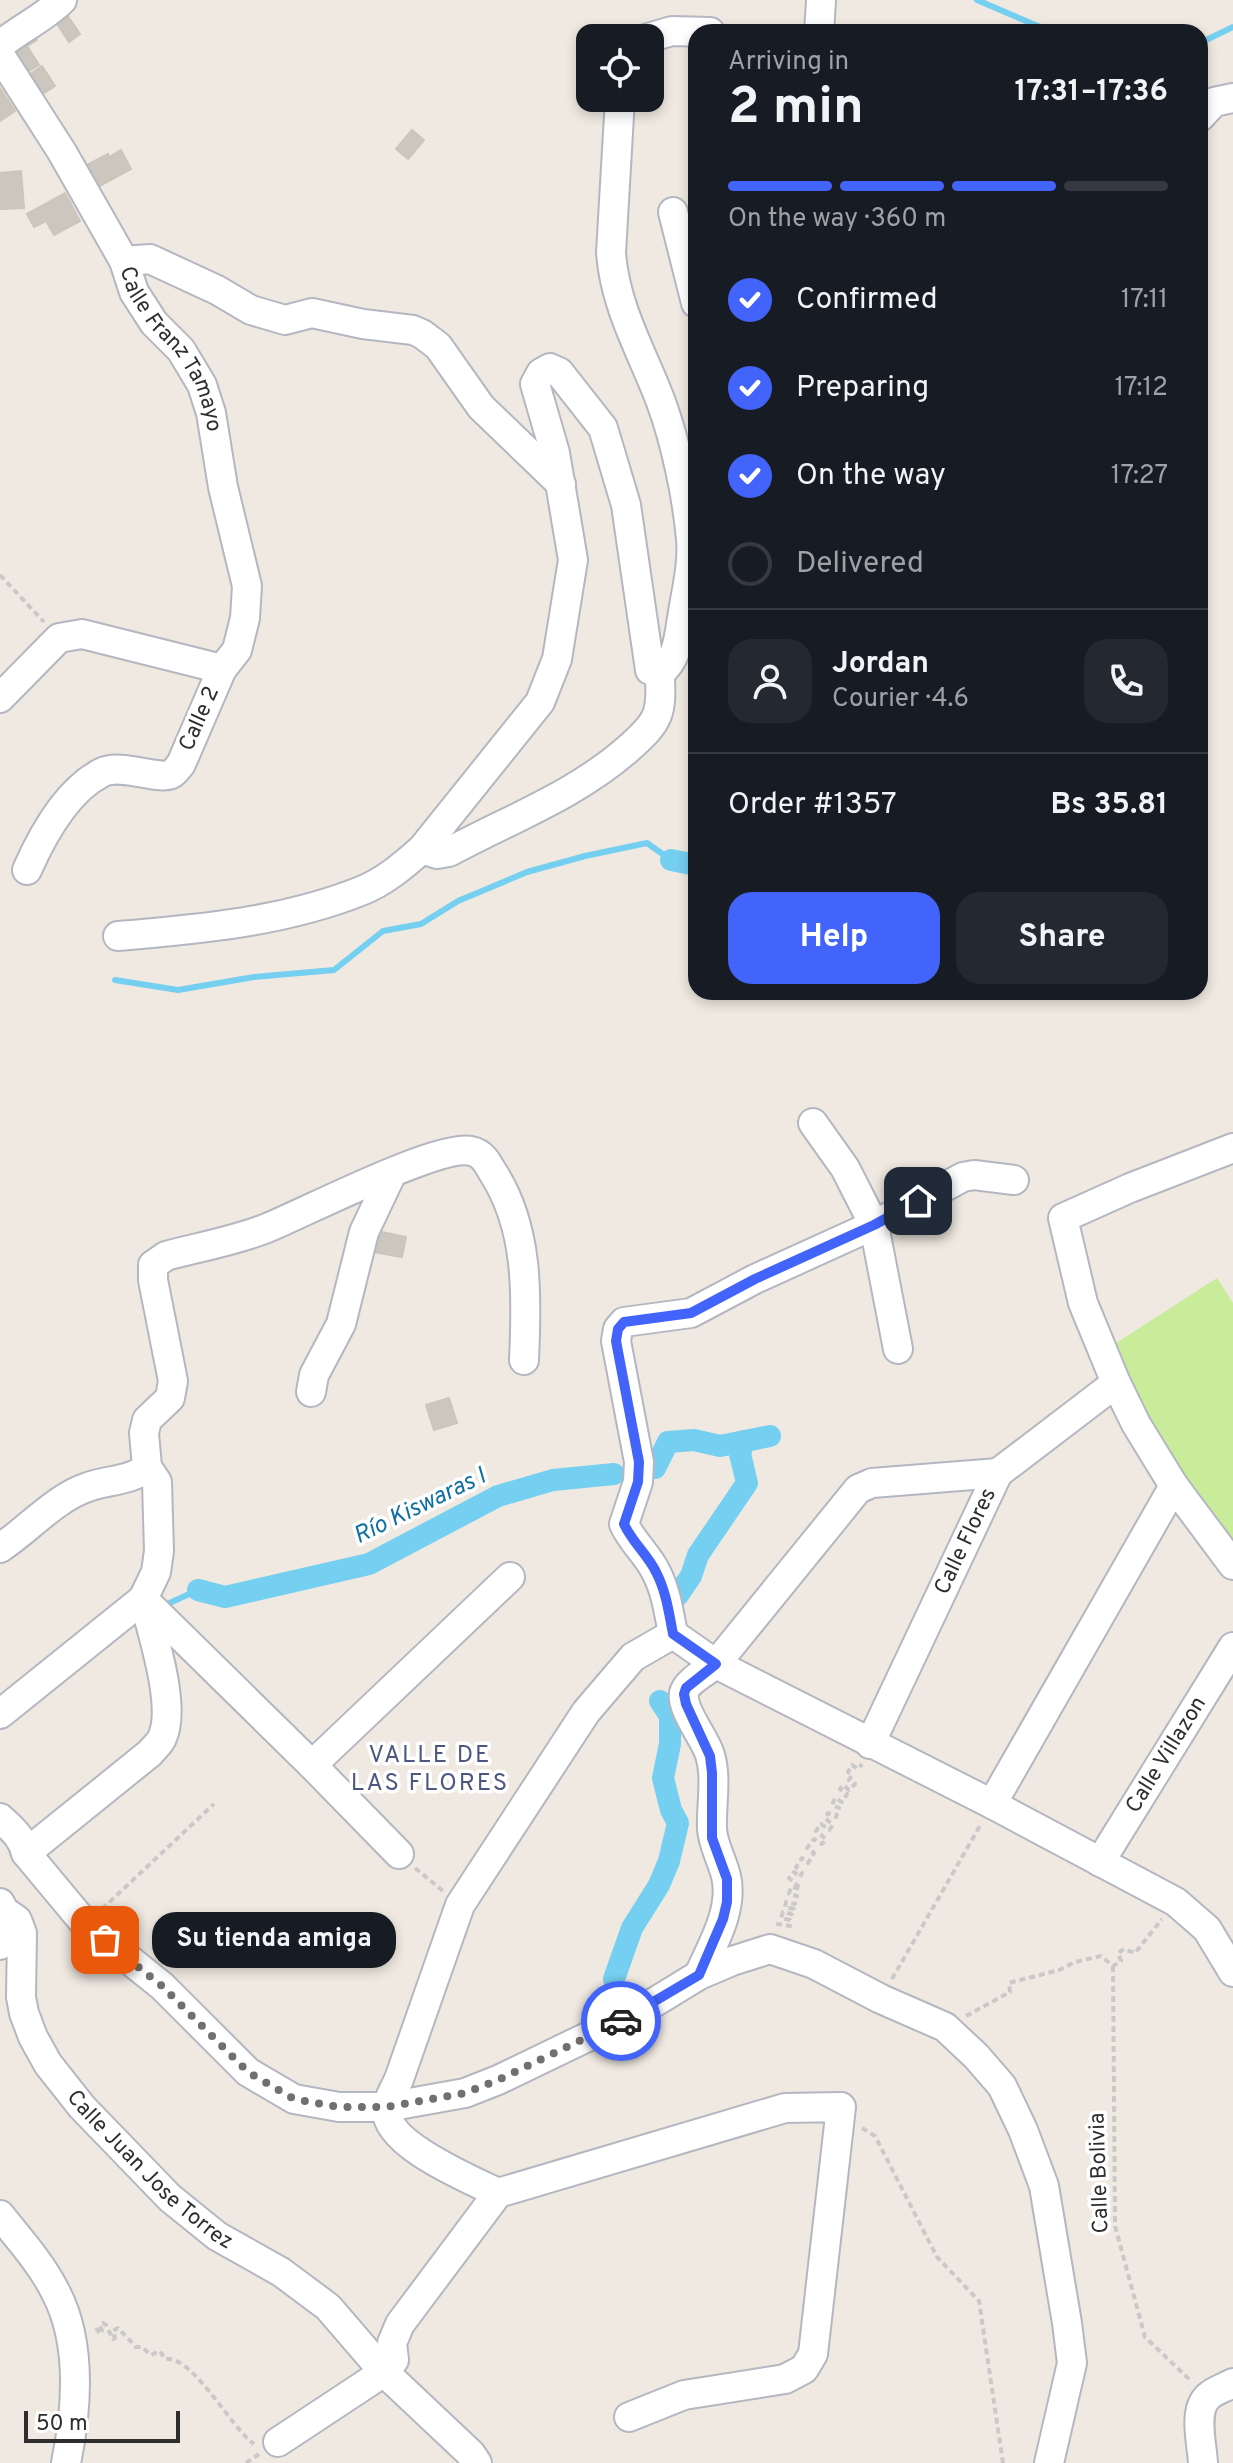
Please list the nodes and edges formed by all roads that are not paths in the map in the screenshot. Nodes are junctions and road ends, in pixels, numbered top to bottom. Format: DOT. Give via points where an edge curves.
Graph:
graph roads {
  1 [pos="62,0"];
  2 [pos="821,1"];
  3 [pos="820,24"];
  4 [pos="688,31"];
  5 [pos="664,33"];
  6 [pos="0,45"];
  7 [pos="0,55"];
  8 [pos="1233,98"];
  9 [pos="1208,108"];
  10 [pos="619,112"];
  11 [pos="673,212"];
  12 [pos="124,261"];
  13 [pos="688,271"];
  14 [pos="561,484"];
  15 [pos="688,522"];
  16 [pos="688,581"];
  17 [pos="222,669"];
  18 [pos="660,673"];
  19 [pos="0,698"];
  20 [pos="422,849"];
  21 [pos="27,870"];
  22 [pos="118,936"];
  23 [pos="813,1123"];
  24 [pos="1233,1148"];
  25 [pos="392,1173"];
  26 [pos="1014,1180"];
  27 [pos="874,1225"];
  28 [pos="898,1349"];
  29 [pos="524,1360"];
  30 [pos="1116,1383"];
  31 [pos="311,1392"];
  32 [pos="147,1467"];
  33 [pos="998,1473"];
  34 [pos="1174,1486"];
  35 [pos="0,1548"];
  36 [pos="1233,1565"];
  37 [pos="510,1577"];
  38 [pos="143,1599"];
  39 [pos="673,1634"];
  40 [pos="1233,1647"];
  41 [pos="716,1664"];
  42 [pos="0,1714"];
  43 [pos="866,1742"];
  44 [pos="312,1765"];
  45 [pos="992,1804"];
  46 [pos="0,1818"];
  47 [pos="13,1848"];
  48 [pos="399,1854"];
  49 [pos="1100,1862"];
  50 [pos="2,1907"];
  51 [pos="0,1945"];
  52 [pos="1233,1972"];
  53 [pos="699,1975"];
  54 [pos="387,2107"];
  55 [pos="498,2193"];
  56 [pos="0,2215"];
  57 [pos="384,2372"];
  58 [pos="1233,2383"];
  59 [pos="629,2417"];
  60 [pos="267,2444"];
  61 [pos="66,2463"];
  62 [pos="477,2463"];
  63 [pos="1049,2463"];
  64 [pos="1203,2463"];
  1 -- 6 [label="street"];
  2 -- 3 [label="street"];
  4 -- 5 [label="street"];
  7 -- 12 [label="street, Calle Franz Tamayo"];
  8 -- 9 [label="street"];
  10 -- 15 [label="street" via="613,278 662,404"];
  11 -- 13 [label="street"];
  12 -- 14 [label="street" via="150,259 251,310 285,320 312,313 422,334 438,346 481,407"];
  12 -- 17 [label="street, Calle Franz Tamayo" via="134,292 181,350 211,413 247,586 237,650"];
  14 -- 18 [label="street" via="535,384 550,368 559,372 603,428 626,505 650,670"];
  14 -- 20 [label="street" via="573,560 557,659 540,702"];
  16 -- 18 [label="street" via="675,651"];
  17 -- 19 [label="street, Calle 2" via="82,634 59,638"];
  17 -- 21 [label="street, Calle 2" via="174,773 163,777 120,769 103,772 57,814"];
  18 -- 20 [label="street" via="656,718 611,764 563,795 449,852"];
  20 -- 22 [label="street" via="363,890 320,904 257,922"];
  23 -- 27 [label="street" via="845,1168"];
  24 -- 30 [label="street" via="1063,1218 1083,1303"];
  25 -- 29 [label="street" via="429,1157 470,1150 483,1156 500,1182 519,1232 526,1304"];
  25 -- 31 [label="street" via="364,1232 341,1324 314,1375"];
  25 -- 32 [label="street" via="263,1230 166,1256 153,1265 173,1381 170,1398 147,1420"];
  26 -- 27 [label="street" via="963,1177"];
  27 -- 28 [label="street"];
  27 -- 39 [label="street" via="691,1313 624,1322 618,1329 639,1462 624,1524 656,1570"];
  30 -- 33 [label="street, Calle Flores"];
  30 -- 34 [label="street"];
  32 -- 35 [label="street" via="140,1474 67,1497"];
  32 -- 38 [label="street" via="157,1482 159,1551"];
  33 -- 41 [label="street" via="872,1483 858,1489"];
  33 -- 43 [label="street, Calle Flores"];
  34 -- 36 [label="street"];
  34 -- 45 [label="street"];
  37 -- 44 [label="street"];
  38 -- 42 [label="street"];
  38 -- 44 [label="street"];
  38 -- 47 [label="street" via="164,1683 162,1740"];
  39 -- 41 [label="street"];
  39 -- 54 [label="street" via="633,1657 586,1712 460,1905"];
  40 -- 49 [label="street, Calle Villazon"];
  41 -- 43 [label="street"];
  41 -- 53 [label="street" via="684,1694 710,1756 712,1838 727,1879 723,1919"];
  43 -- 45 [label="street"];
  44 -- 48 [label="street"];
  45 -- 49 [label="street"];
  46 -- 47 [label="street" via="24,1843"];
  47 -- 54 [label="street" via="86,1925 162,1986 248,2072 294,2099 339,2107"];
  49 -- 52 [label="street" via="1176,1902 1207,1929"];
  50 -- 51 [label="street"];
  50 -- 57 [label="street, Calle Juan Jose Torrez" via="22,1933 21,1997 33,2037 82,2107 170,2198 217,2236 281,2272 328,2307"];
  53 -- 54 [label="street" via="637,2013 498,2080 465,2093"];
  53 -- 63 [label="street" via="770,1949 814,1964 945,2027 1002,2086 1044,2186 1072,2363"];
  54 -- 55 [label="street" via="395,2132 414,2148"];
  55 -- 57 [label="street" via="400,2324 392,2343 394,2360"];
  55 -- 59 [label="street" via="785,2108 841,2107 813,2354 804,2369 785,2379 684,2395"];
  56 -- 61 [label="street" via="56,2292 69,2330 74,2399"];
  57 -- 60 [label="street"];
  57 -- 62 [label="street, Calle Juan Jose Torrez"];
  58 -- 64 [label="street" via="1207,2396 1201,2407"];
}
